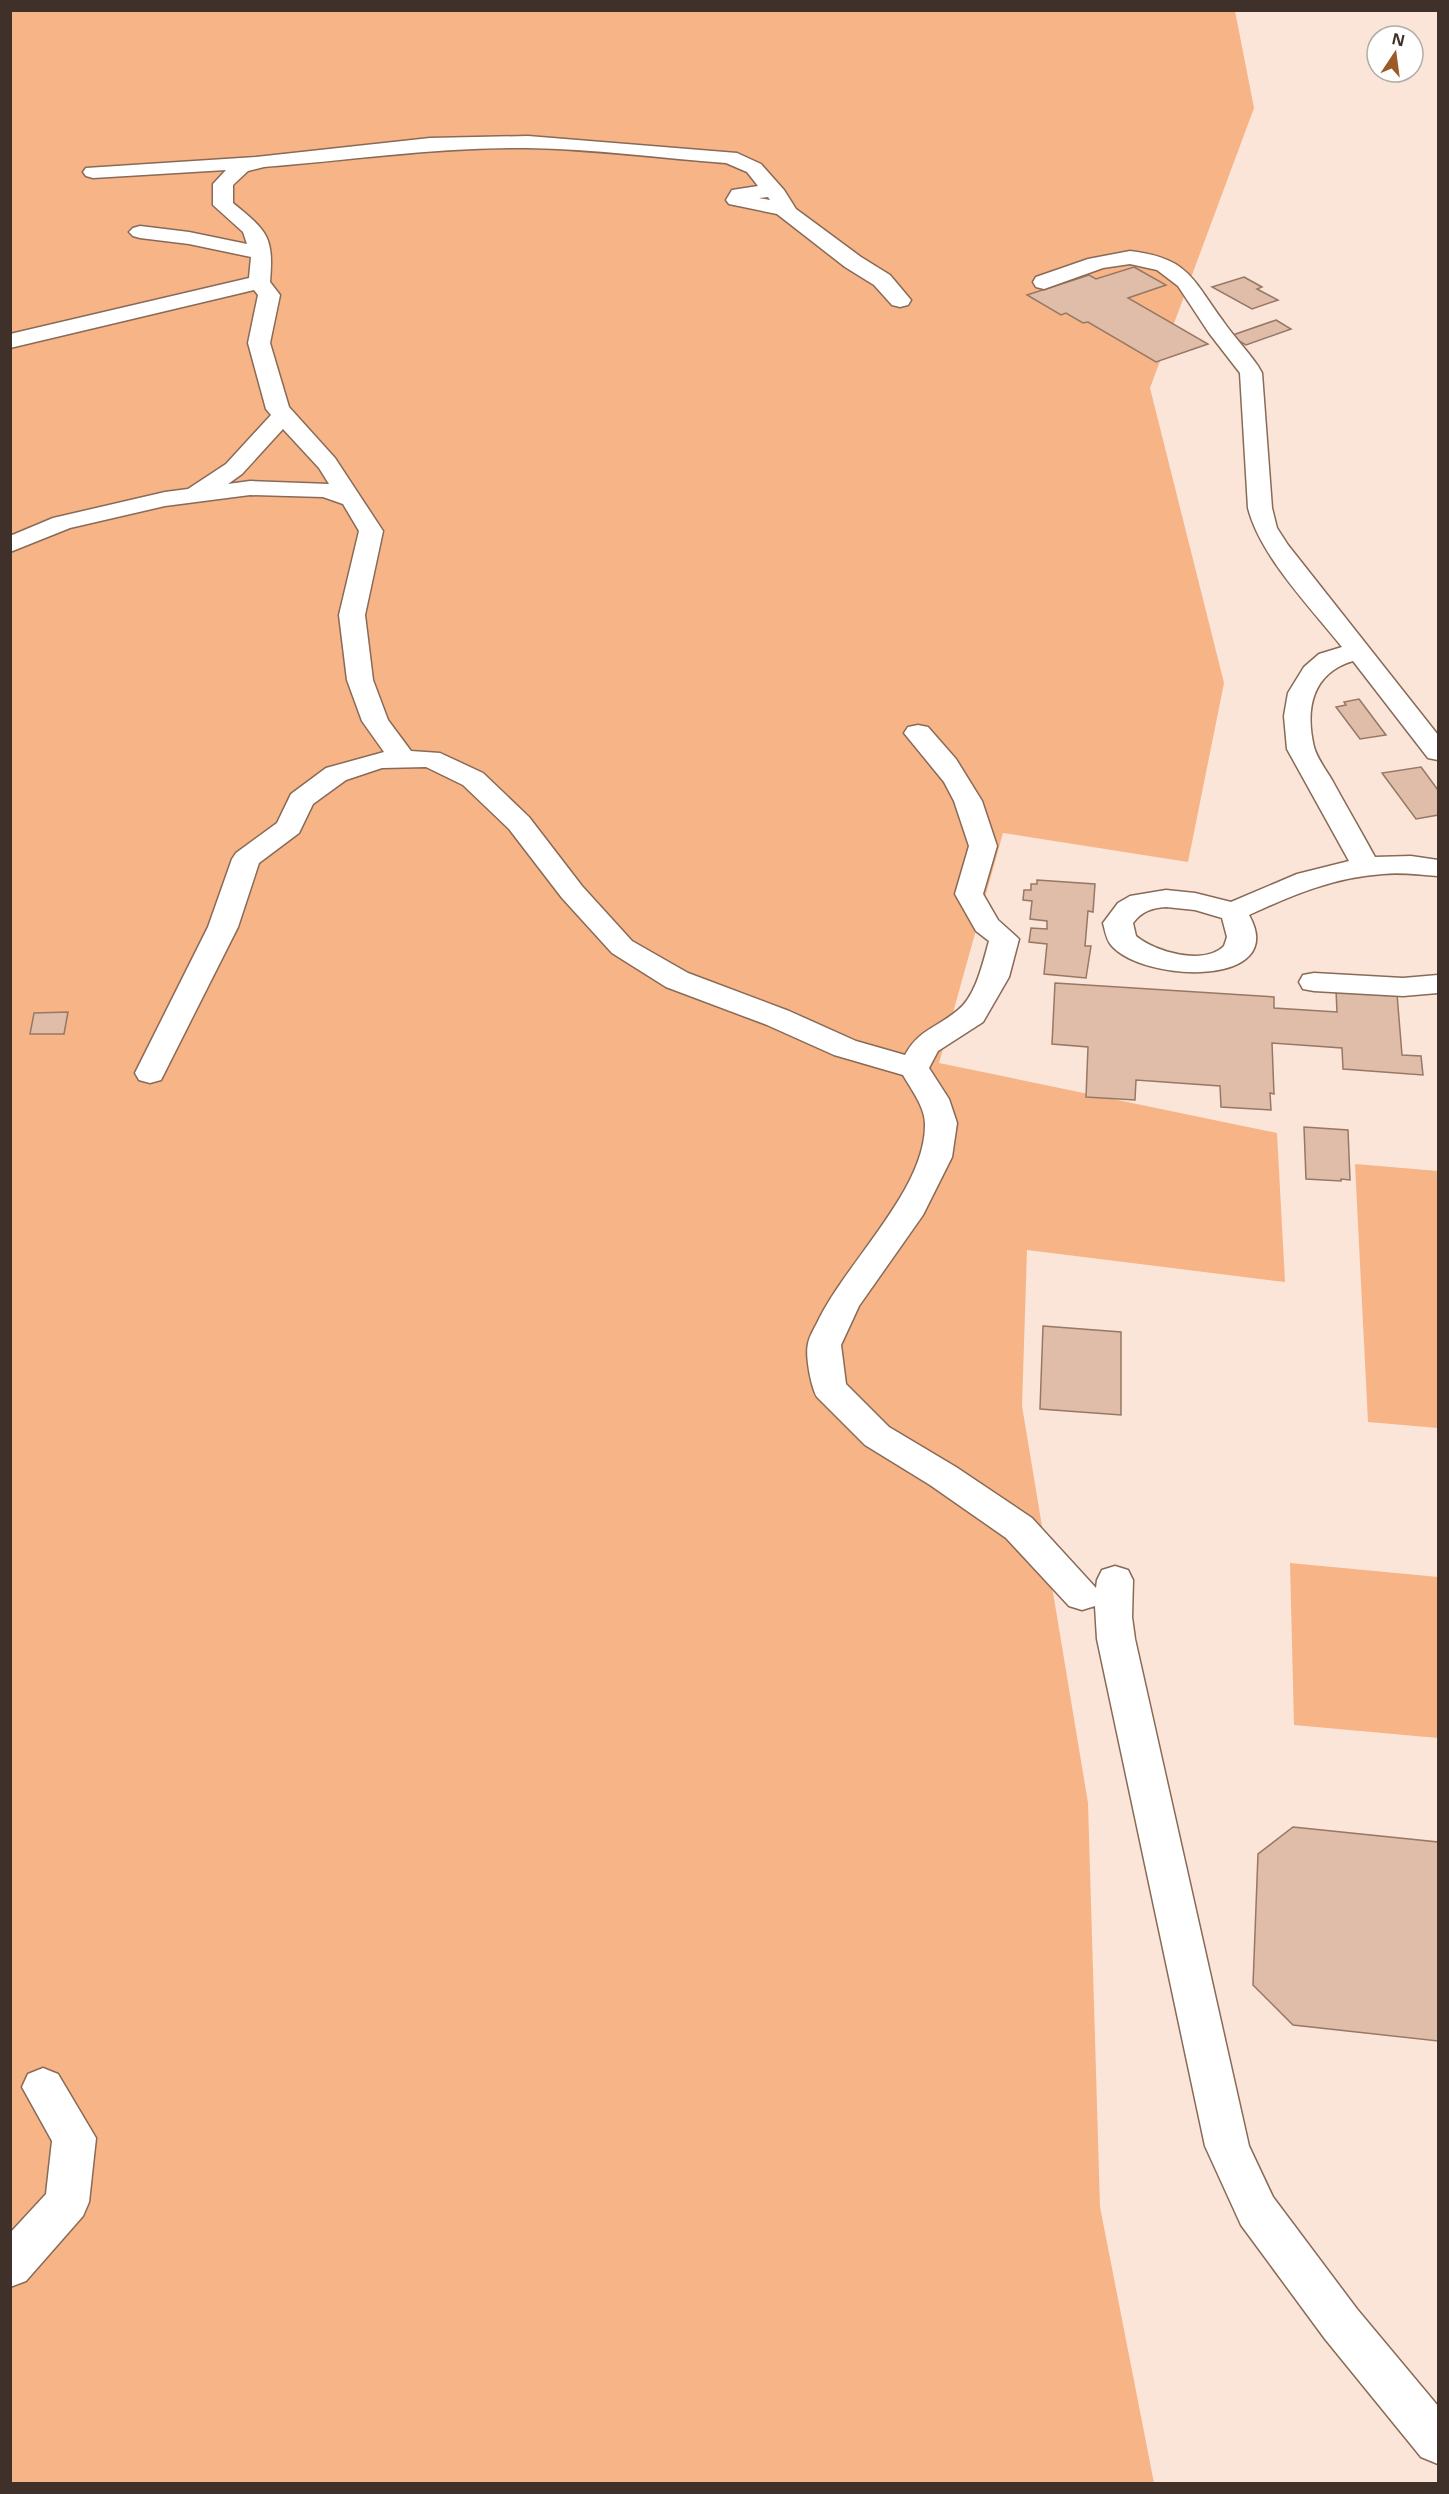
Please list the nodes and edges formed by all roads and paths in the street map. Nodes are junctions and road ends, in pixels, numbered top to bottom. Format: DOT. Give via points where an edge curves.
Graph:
graph roads {
  1 [pos="262,161"];
  2 [pos="93,172"];
  3 [pos="773,189"];
  4 [pos="785,209"];
  5 [pos="140,232"];
  6 [pos="262,253"];
  7 [pos="259,282"];
  8 [pos="1044,282"];
  9 [pos="900,300"];
  10 [pos="10,341"];
  11 [pos="283,415"];
  12 [pos="194,495"];
  13 [pos="352,499"];
  14 [pos="10,545"];
  15 [pos="1358,651"];
  16 [pos="918,733"];
  17 [pos="1438,753"];
  18 [pos="404,760"];
  19 [pos="1366,866"];
  20 [pos="1438,868"];
  21 [pos="1233,912"];
  22 [pos="1314,982"];
  23 [pos="1438,984"];
  24 [pos="914,1068"];
  25 [pos="150,1073"];
  26 [pos="43,2087"];
  27 [pos="10,2266"];
  28 [pos="1438,2441"];
  1 -- 2 [label="lane"];
  1 -- 3 [label="lane" via="430,144 528,141 730,157 754,168"];
  1 -- 6 [label="lane" via="241,167 223,184 223,205 252,229"];
  3 -- 4 [label="lane"];
  3 -- 4 [label="lane" via="739,194 736,200"];
  4 -- 9 [label="lane" via="882,280"];
  5 -- 6 [label="lane"];
  6 -- 7 [label="lane"];
  7 -- 10 [label="lane"];
  7 -- 11 [label="lane" via="269,295 259,343"];
  8 -- 15 [label="lane" via="1115,258 1133,256 1152,260 1182,277 1251,373 1260,508 1265,528 1277,549"];
  11 -- 12 [label="lane" via="234,469"];
  11 -- 13 [label="lane" via="327,463"];
  12 -- 13 [label="lane" via="250,488 326,490"];
  12 -- 14 [label="lane" via="62,523"];
  13 -- 18 [label="lane" via="371,531 352,615 360,680 375,721"];
  15 -- 17 [label="lane"];
  15 -- 19 [label="lane" via="1328,660 1313,672 1301,693 1297,716 1301,749"];
  16 -- 24 [label="lane" via="948,764 968,802 983,846 969,894 986,925 1004,939 994,977 972,1015 926,1045"];
  18 -- 24 [label="lane" via="430,759 473,779 519,823 572,892 622,947 677,980 845,1048"];
  18 -- 25 [label="lane" via="380,760 336,774 301,800 289,827 246,859 223,927"];
  19 -- 20 [label="lane" via="1389,863"];
  19 -- 21 [label="lane" via="1318,876"];
  22 -- 23 [label="lane" via="1403,987"];
  24 -- 28 [label="lane" via="933,1099 941,1123 936,1157 911,1207 844,1302 824,1345 828,1388 878,1436 1019,1528 1098,1588 1113,1617 1227,2146 1257,2211 1341,2324"];
  26 -- 27 [label="lane" via="74,2138 68,2202"];
}
